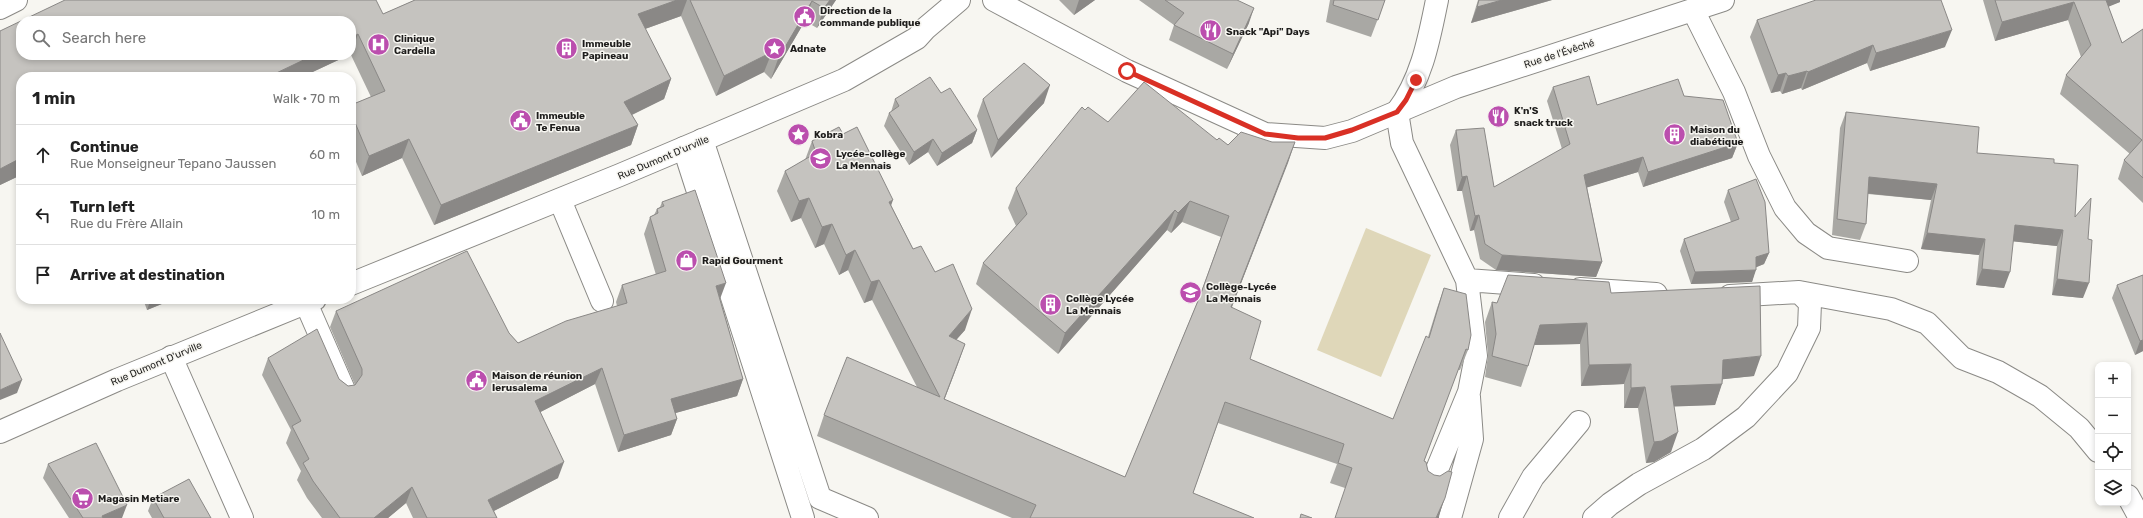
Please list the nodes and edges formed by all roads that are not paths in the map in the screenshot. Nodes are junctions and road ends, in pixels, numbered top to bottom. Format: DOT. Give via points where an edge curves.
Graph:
graph roads {
  1 [pos="16,0"];
  2 [pos="959,0"];
  3 [pos="994,0"];
  4 [pos="1437,0"];
  5 [pos="1723,0"];
  6 [pos="0,8"];
  7 [pos="1693,10"];
  8 [pos="1397,112"];
  9 [pos="693,144"];
  10 [pos="560,200"];
  11 [pos="460,240"];
  12 [pos="471,261"];
  13 [pos="1907,261"];
  14 [pos="1467,280"];
  15 [pos="356,282"];
  16 [pos="1799,292"];
  17 [pos="1679,296"];
  18 [pos="1709,297"];
  19 [pos="602,301"];
  20 [pos="303,304"];
  21 [pos="311,304"];
  22 [pos="171,357"];
  23 [pos="344,390"];
  24 [pos="1469,392"];
  25 [pos="1579,422"];
  26 [pos="0,432"];
  27 [pos="2095,447"];
  28 [pos="1431,484"];
  29 [pos="2131,502"];
  30 [pos="823,508"];
  31 [pos="242,518"];
  32 [pos="803,518"];
  33 [pos="867,518"];
  34 [pos="1450,518"];
  35 [pos="1510,518"];
  36 [pos="1594,518"];
  37 [pos="2140,518"];
  1 -- 6 [label="street"];
  2 -- 9 [label="street, Rue Dumont D'urville" via="917,38 844,80"];
  3 -- 8 [label="street, Rue de l'Évêché" via="1127,71 1265,134 1325,138"];
  4 -- 8 [label="street" via="1428,43 1416,80"];
  5 -- 7 [label="street, Rue de l'Évêché"];
  7 -- 8 [label="street, Rue de l'Évêché" via="1456,87"];
  7 -- 13 [label="street" via="1734,92 1759,156 1785,208 1806,234 1828,248"];
  8 -- 14 [label="street" via="1402,143"];
  9 -- 10 [label="street, Rue Dumont D'urville"];
  9 -- 30 [label="street"];
  9 -- 32 [label="street"];
  10 -- 11 [label="street, Rue Dumont D'urville"];
  10 -- 19 [label="street"];
  11 -- 12 [label="street"];
  11 -- 15 [label="street, Rue Dumont D'urville"];
  14 -- 17 [label="street"];
  14 -- 24 [label="street" via="1476,356"];
  16 -- 18 [label="street"];
  16 -- 27 [label="street" via="1891,309 1926,323 1962,358 1998,372 2040,396 2079,428"];
  16 -- 36 [label="street" via="1810,303 1809,328 1787,373 1746,417 1702,449 1639,484"];
  20 -- 22 [label="street, Rue Dumont D'urville"];
  21 -- 23 [label="street"];
  22 -- 26 [label="street, Rue Dumont D'urville"];
  22 -- 31 [label="street"];
  24 -- 28 [label="street"];
  24 -- 34 [label="street" via="1472,439"];
  25 -- 35 [label="street" via="1533,477"];
  29 -- 37 [label="street"];
  30 -- 33 [label="street"];
}
